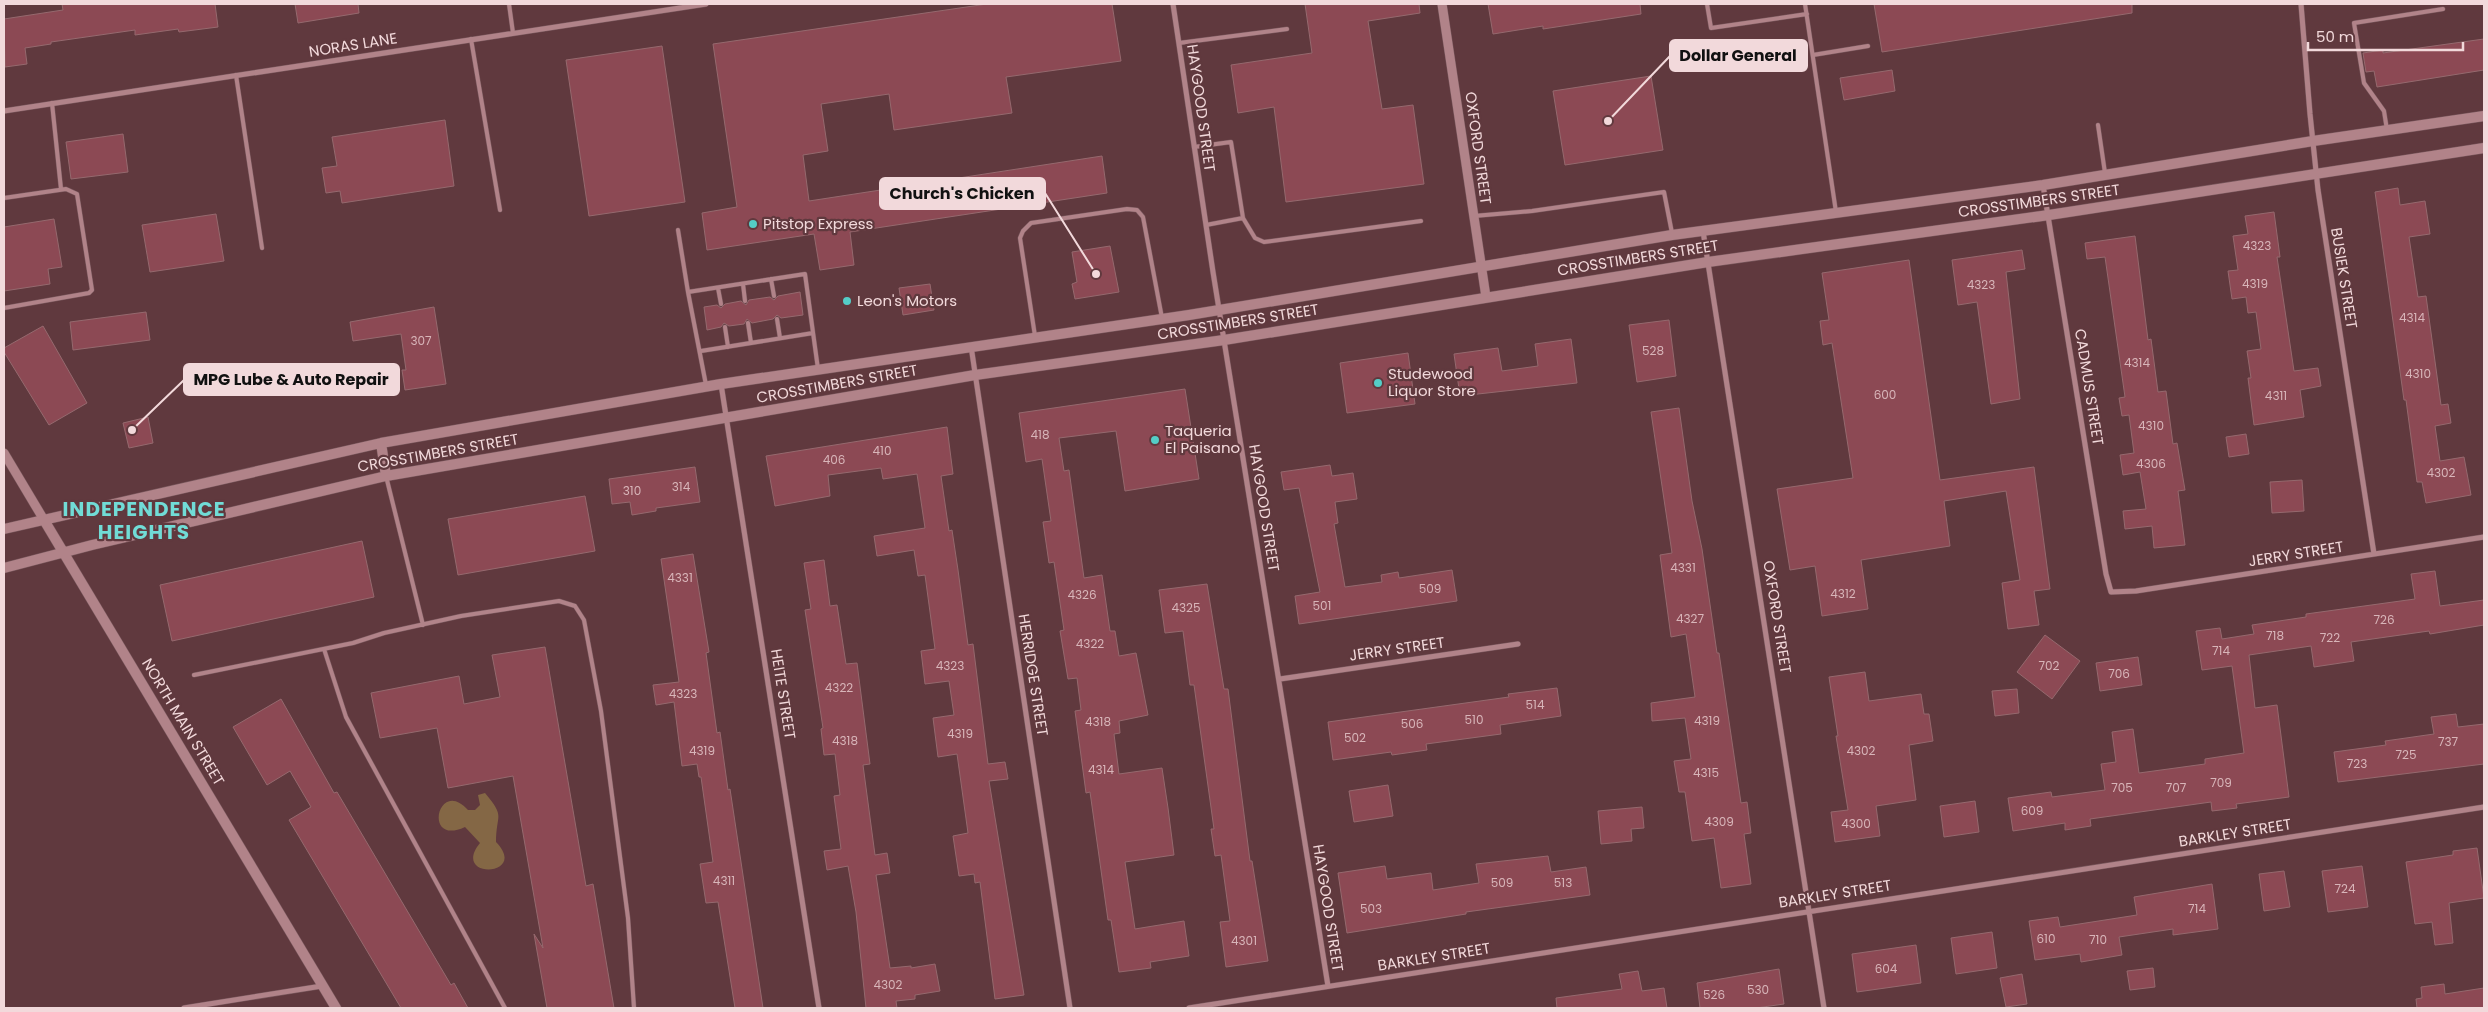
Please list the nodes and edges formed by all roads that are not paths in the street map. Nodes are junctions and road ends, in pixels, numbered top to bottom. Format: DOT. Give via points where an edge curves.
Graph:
graph roads {
  1 [pos="509,4"];
  2 [pos="697,4"];
  3 [pos="706,4"];
  4 [pos="1173,4"];
  5 [pos="1442,4"];
  6 [pos="1708,4"];
  7 [pos="1805,4"];
  8 [pos="2301,4"];
  9 [pos="2443,9"];
  10 [pos="1807,14"];
  11 [pos="1287,29"];
  12 [pos="513,33"];
  13 [pos="471,39"];
  14 [pos="1179,43"];
  15 [pos="1868,46"];
  16 [pos="1813,55"];
  17 [pos="236,75"];
  18 [pos="52,103"];
  19 [pos="4,111"];
  20 [pos="2484,116"];
  21 [pos="2098,126"];
  22 [pos="2387,130"];
  23 [pos="2313,141"];
  24 [pos="1194,147"];
  25 [pos="2484,148"];
  26 [pos="2106,174"];
  27 [pos="2317,174"];
  28 [pos="2043,185"];
  29 [pos="61,189"];
  30 [pos="4,198"];
  31 [pos="500,210"];
  32 [pos="1836,212"];
  33 [pos="2048,215"];
  34 [pos="1474,216"];
  35 [pos="1243,218"];
  36 [pos="1421,221"];
  37 [pos="1206,225"];
  38 [pos="678,230"];
  39 [pos="1703,231"];
  40 [pos="1672,235"];
  41 [pos="262,248"];
  42 [pos="1708,262"];
  43 [pos="1482,266"];
  44 [pos="771,280"];
  45 [pos="743,284"];
  46 [pos="718,288"];
  47 [pos="688,292"];
  48 [pos="774,296"];
  49 [pos="1486,297"];
  50 [pos="745,301"];
  51 [pos="721,304"];
  52 [pos="4,308"];
  53 [pos="1219,310"];
  54 [pos="1162,318"];
  55 [pos="777,319"];
  56 [pos="748,323"];
  57 [pos="725,327"];
  58 [pos="813,333"];
  59 [pos="1035,337"];
  60 [pos="780,338"];
  61 [pos="1224,340"];
  62 [pos="751,343"];
  63 [pos="971,346"];
  64 [pos="728,347"];
  65 [pos="701,351"];
  66 [pos="818,370"];
  67 [pos="975,376"];
  68 [pos="721,384"];
  69 [pos="707,387"];
  70 [pos="726,418"];
  71 [pos="381,443"];
  72 [pos="4,453"];
  73 [pos="386,476"];
  74 [pos="44,520"];
  75 [pos="4,530"];
  76 [pos="2484,537"];
  77 [pos="64,552"];
  78 [pos="2374,554"];
  79 [pos="4,568"];
  80 [pos="2111,592"];
  81 [pos="423,624"];
  82 [pos="1518,644"];
  83 [pos="324,649"];
  84 [pos="194,675"];
  85 [pos="1280,679"];
  86 [pos="2484,807"];
  87 [pos="1809,911"];
  88 [pos="322,986"];
  89 [pos="1328,986"];
  90 [pos="184,1008"];
  91 [pos="336,1008"];
  92 [pos="505,1008"];
  93 [pos="634,1008"];
  94 [pos="819,1008"];
  95 [pos="1070,1008"];
  96 [pos="1189,1008"];
  97 [pos="1824,1008"];
  1 -- 12 [label="lane"];
  2 -- 3 [label="street, NORAS LANE"];
  2 -- 12 [label="street, NORAS LANE"];
  4 -- 14 [label="street, HAYGOOD STREET"];
  5 -- 34 [label="street, OXFORD STREET"];
  6 -- 10 [label="lane" via="1711,28"];
  7 -- 10 [label="lane"];
  8 -- 23 [label="street, BUSIEK STREET"];
  9 -- 22 [label="lane" via="2354,23 2364,83 2384,111"];
  10 -- 16 [label="lane"];
  11 -- 14 [label="lane"];
  12 -- 13 [label="street, NORAS LANE"];
  13 -- 17 [label="street, NORAS LANE"];
  13 -- 31 [label="lane"];
  14 -- 24 [label="street, HAYGOOD STREET"];
  15 -- 16 [label="lane"];
  16 -- 32 [label="lane"];
  17 -- 18 [label="street, NORAS LANE"];
  17 -- 41 [label="lane"];
  18 -- 19 [label="street, NORAS LANE"];
  18 -- 29 [label="lane"];
  20 -- 22 [label="main road, CROSSTIMBERS STREET"];
  21 -- 26 [label="lane"];
  22 -- 23 [label="main road, CROSSTIMBERS STREET"];
  23 -- 26 [label="main road, CROSSTIMBERS STREET"];
  23 -- 27 [label="street, BUSIEK STREET"];
  24 -- 35 [label="lane" via="1231,142"];
  24 -- 37 [label="street, HAYGOOD STREET"];
  25 -- 27 [label="main road, CROSSTIMBERS STREET"];
  26 -- 28 [label="main road, CROSSTIMBERS STREET"];
  27 -- 33 [label="main road, CROSSTIMBERS STREET"];
  27 -- 78 [label="street, BUSIEK STREET"];
  28 -- 32 [label="main road, CROSSTIMBERS STREET"];
  28 -- 33 [label="street, CADMUS STREET"];
  29 -- 30 [label="lane"];
  29 -- 52 [label="lane" via="70,190 79,199 92,290"];
  32 -- 39 [label="main road, CROSSTIMBERS STREET"];
  33 -- 42 [label="main road, CROSSTIMBERS STREET"];
  33 -- 80 [label="street, CADMUS STREET"];
  34 -- 40 [label="lane" via="1664,192"];
  34 -- 43 [label="street, OXFORD STREET"];
  35 -- 36 [label="lane" via="1255,238 1264,242"];
  35 -- 37 [label="lane"];
  37 -- 53 [label="street, HAYGOOD STREET"];
  38 -- 47 [label="lane"];
  39 -- 40 [label="main road, CROSSTIMBERS STREET"];
  39 -- 42 [label="street, OXFORD STREET"];
  40 -- 43 [label="main road, CROSSTIMBERS STREET"];
  42 -- 49 [label="main road, CROSSTIMBERS STREET"];
  42 -- 87 [label="street, OXFORD STREET"];
  43 -- 49 [label="street, OXFORD STREET"];
  43 -- 53 [label="main road, CROSSTIMBERS STREET"];
  44 -- 45 [label="lane"];
  44 -- 48 [label="lane"];
  44 -- 58 [label="lane" via="805,274"];
  45 -- 46 [label="lane"];
  45 -- 50 [label="lane"];
  46 -- 47 [label="lane"];
  46 -- 51 [label="lane"];
  47 -- 65 [label="lane"];
  49 -- 61 [label="main road, CROSSTIMBERS STREET"];
  53 -- 54 [label="main road, CROSSTIMBERS STREET"];
  53 -- 61 [label="street, HAYGOOD STREET"];
  54 -- 59 [label="main road, CROSSTIMBERS STREET"];
  54 -- 59 [label="lane" via="1143,217 1137,210 1031,223 1020,238"];
  55 -- 60 [label="lane"];
  56 -- 62 [label="lane"];
  57 -- 64 [label="lane"];
  58 -- 60 [label="lane"];
  58 -- 66 [label="lane"];
  59 -- 63 [label="main road, CROSSTIMBERS STREET"];
  60 -- 62 [label="lane"];
  61 -- 67 [label="main road, CROSSTIMBERS STREET"];
  61 -- 85 [label="street, HAYGOOD STREET"];
  62 -- 64 [label="lane"];
  63 -- 66 [label="main road, CROSSTIMBERS STREET"];
  63 -- 67 [label="street, HERRIDGE STREET"];
  64 -- 65 [label="lane"];
  65 -- 69 [label="lane"];
  66 -- 68 [label="main road, CROSSTIMBERS STREET"];
  67 -- 70 [label="main road, CROSSTIMBERS STREET"];
  67 -- 95 [label="street, HERRIDGE STREET"];
  68 -- 69 [label="main road, CROSSTIMBERS STREET"];
  68 -- 70 [label="street, HEITE STREET"];
  69 -- 71 [label="main road, CROSSTIMBERS STREET"];
  70 -- 73 [label="main road, CROSSTIMBERS STREET"];
  70 -- 94 [label="street, HEITE STREET"];
  71 -- 73 [label="main road"];
  71 -- 74 [label="main road, CROSSTIMBERS STREET"];
  72 -- 74 [label="street, NORTH MAIN STREET"];
  73 -- 77 [label="main road, CROSSTIMBERS STREET"];
  73 -- 81 [label="lane"];
  74 -- 75 [label="main road, CROSSTIMBERS STREET"];
  74 -- 77 [label="main road, NORTH MAIN STREET"];
  76 -- 78 [label="street, JERRY STREET"];
  77 -- 79 [label="main road, CROSSTIMBERS STREET"];
  77 -- 88 [label="main road, NORTH MAIN STREET"];
  78 -- 80 [label="street, JERRY STREET" via="2136,591"];
  81 -- 83 [label="lane"];
  81 -- 93 [label="lane" via="559,601 574,606 582,615 600,711 627,908"];
  82 -- 85 [label="street, JERRY STREET"];
  83 -- 84 [label="lane"];
  83 -- 92 [label="lane" via="346,717"];
  85 -- 89 [label="street, HAYGOOD STREET"];
  86 -- 87 [label="street, BARKLEY STREET"];
  87 -- 89 [label="street, BARKLEY STREET"];
  87 -- 97 [label="street, OXFORD STREET"];
  88 -- 90 [label="street"];
  88 -- 91 [label="main road, NORTH MAIN STREET"];
  89 -- 96 [label="street, BARKLEY STREET"];
}
